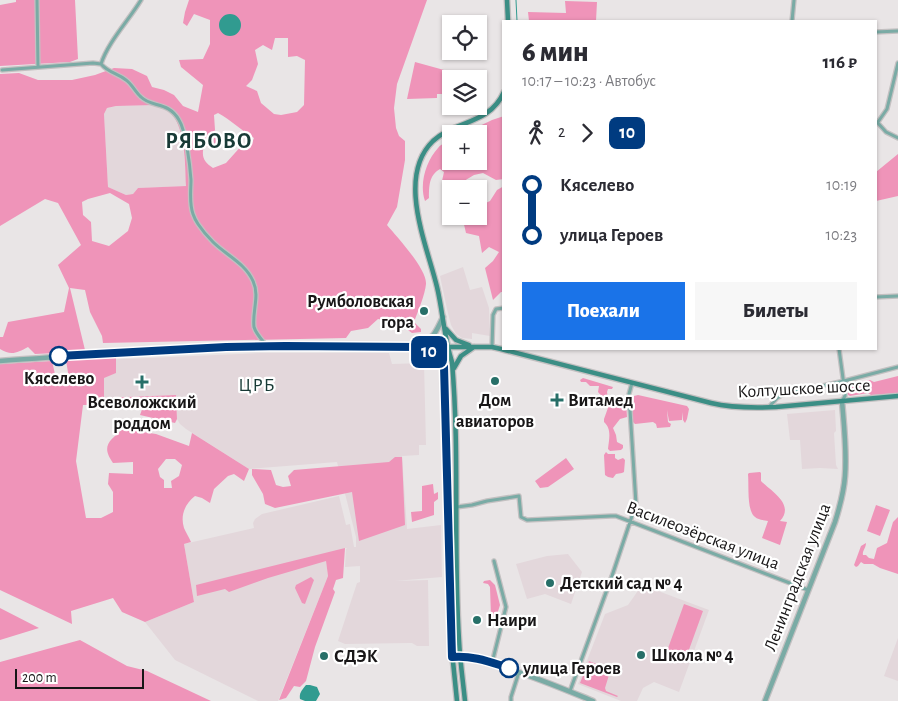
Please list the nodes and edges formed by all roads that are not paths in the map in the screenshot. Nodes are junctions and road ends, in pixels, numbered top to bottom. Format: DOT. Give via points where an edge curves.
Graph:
graph roads {
  1 [pos="37,0"];
  2 [pos="141,0"];
  3 [pos="507,0"];
  4 [pos="794,0"];
  5 [pos="508,20"];
  6 [pos="792,20"];
  7 [pos="898,30"];
  8 [pos="877,32"];
  9 [pos="101,64"];
  10 [pos="898,64"];
  11 [pos="38,67"];
  12 [pos="2,70"];
  13 [pos="502,100"];
  14 [pos="877,122"];
  15 [pos="898,138"];
  16 [pos="898,296"];
  17 [pos="877,297"];
  18 [pos="502,308"];
  19 [pos="443,317"];
  20 [pos="444,327"];
  21 [pos="267,346"];
  22 [pos="418,347"];
  23 [pos="447,347"];
  24 [pos="475,347"];
  25 [pos="492,347"];
  26 [pos="502,349"];
  27 [pos="506,350"];
  28 [pos="839,350"];
  29 [pos="1,360"];
  30 [pos="444,366"];
  31 [pos="898,367"];
  32 [pos="453,370"];
  33 [pos="844,381"];
  34 [pos="632,383"];
  35 [pos="898,396"];
  36 [pos="842,401"];
  37 [pos="768,407"];
  38 [pos="457,506"];
  39 [pos="631,522"];
  40 [pos="494,561"];
  41 [pos="808,591"];
  42 [pos="460,656"];
  43 [pos="452,657"];
  44 [pos="492,663"];
  45 [pos="519,672"];
  46 [pos="570,692"];
  47 [pos="457,701"];
  48 [pos="465,701"];
  49 [pos="510,701"];
  50 [pos="593,701"];
  51 [pos="765,701"];
  1 -- 11 [label="street"];
  2 -- 9 [label="street" via="104,54"];
  3 -- 5 [label="main road"];
  4 -- 6 [label="street"];
  7 -- 8 [label="street"];
  9 -- 11 [label="street"];
  9 -- 21 [label="street" via="124,78 140,97 170,109 180,121 189,164 192,214 202,230 240,263 254,282 254,327"];
  10 -- 14 [label="street" via="887,109"];
  11 -- 12 [label="street"];
  13 -- 19 [label="main road" via="482,116 438,137 425,152 417,172 417,210"];
  14 -- 15 [label="street"];
  16 -- 17 [label="street"];
  18 -- 25 [label="street" via="496,309 493,315"];
  19 -- 20 [label="main road"];
  19 -- 22 [label="street" via="434,335"];
  20 -- 23 [label="main road"];
  20 -- 24 [label="main road" via="456,340"];
  21 -- 22 [label="street, Колтушское шоссе"];
  21 -- 29 [label="street, Колтушское шоссе"];
  22 -- 23 [label="street, Колтушское шоссе"];
  22 -- 30 [label="street" via="433,354"];
  23 -- 24 [label="main road, Колтушское шоссе"];
  23 -- 30 [label="main road"];
  23 -- 32 [label="main road"];
  24 -- 25 [label="main road, Колтушское шоссе"];
  24 -- 32 [label="main road" via="461,356"];
  25 -- 26 [label="main road, Колтушское шоссе"];
  27 -- 34 [label="main road, Колтушское шоссе"];
  28 -- 33 [label="street"];
  30 -- 43 [label="main road"];
  31 -- 33 [label="street"];
  32 -- 38 [label="main road"];
  33 -- 36 [label="street"];
  33 -- 37 [label="street" via="782,395"];
  34 -- 37 [label="main road, Колтушское шоссе" via="719,405"];
  34 -- 39 [label="street" via="629,394 636,504"];
  35 -- 36 [label="main road, Колтушское шоссе"];
  36 -- 37 [label="main road, Колтушское шоссе"];
  36 -- 41 [label="street, Ленинградская улица" via="845,451 842,498"];
  38 -- 39 [label="street, Василеозёрская улица" via="518,496 521,517 527,520 611,516"];
  38 -- 42 [label="main road"];
  39 -- 41 [label="street, Василеозёрская улица"];
  39 -- 46 [label="street"];
  40 -- 44 [label="street" via="506,607"];
  41 -- 51 [label="street, Ленинградская улица"];
  42 -- 43 [label="street"];
  42 -- 44 [label="street"];
  42 -- 48 [label="main road"];
  43 -- 47 [label="main road"];
  44 -- 45 [label="street"];
  45 -- 46 [label="street"];
  45 -- 49 [label="street"];
  46 -- 50 [label="street"];
}
